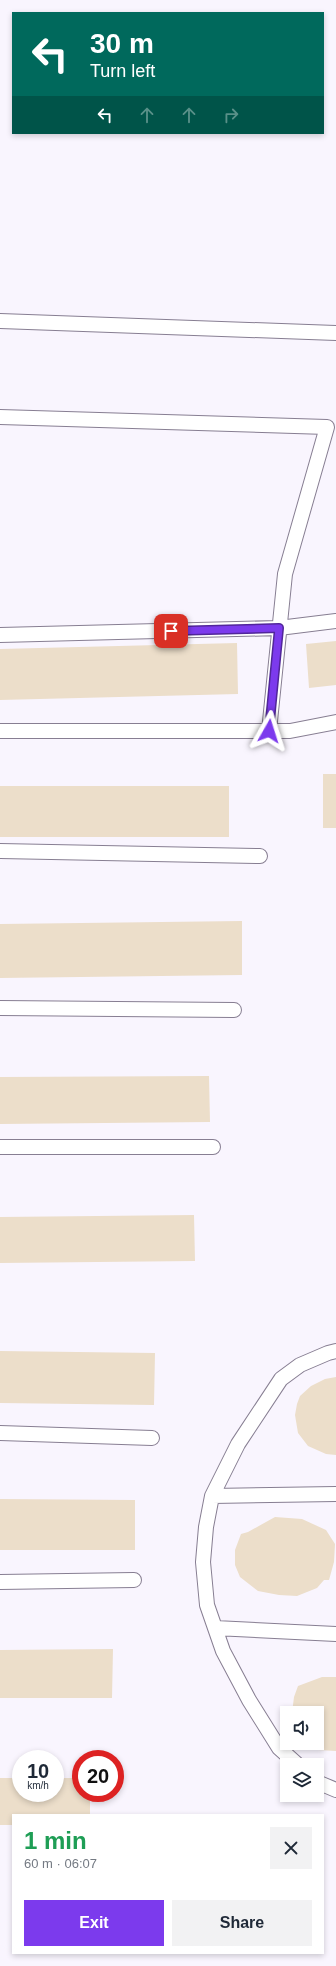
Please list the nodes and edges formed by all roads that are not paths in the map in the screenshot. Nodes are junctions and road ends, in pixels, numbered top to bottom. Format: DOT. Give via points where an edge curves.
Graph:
graph roads {
  1 [pos="0,321"];
  2 [pos="336,333"];
  3 [pos="0,417"];
  4 [pos="332,427"];
  5 [pos="336,621"];
  6 [pos="279,628"];
  7 [pos="0,635"];
  8 [pos="336,722"];
  9 [pos="0,731"];
  10 [pos="269,731"];
  11 [pos="0,851"];
  12 [pos="260,856"];
  13 [pos="0,1008"];
  14 [pos="234,1010"];
  15 [pos="0,1147"];
  16 [pos="213,1147"];
  17 [pos="336,1351"];
  18 [pos="0,1433"];
  19 [pos="152,1438"];
  20 [pos="336,1494"];
  21 [pos="212,1496"];
  22 [pos="134,1580"];
  23 [pos="0,1582"];
  24 [pos="215,1628"];
  25 [pos="336,1634"];
  26 [pos="290,1758"];
  27 [pos="324,1785"];
  28 [pos="336,1790"];
  1 -- 2 [label="lane"];
  3 -- 4 [label="lane"];
  4 -- 6 [label="lane" via="285,574"];
  5 -- 6 [label="lane"];
  6 -- 7 [label="lane"];
  6 -- 10 [label="lane"];
  8 -- 10 [label="lane" via="290,731"];
  9 -- 10 [label="lane"];
  11 -- 12 [label="lane"];
  13 -- 14 [label="lane"];
  15 -- 16 [label="lane"];
  17 -- 21 [label="lane" via="300,1365 281,1379 238,1444"];
  18 -- 19 [label="lane"];
  20 -- 21 [label="lane"];
  21 -- 24 [label="lane" via="203,1562 207,1604"];
  22 -- 23 [label="lane"];
  24 -- 25 [label="lane"];
  24 -- 26 [label="lane" via="223,1651 249,1700 279,1748"];
  27 -- 28 [label="lane"];
}
